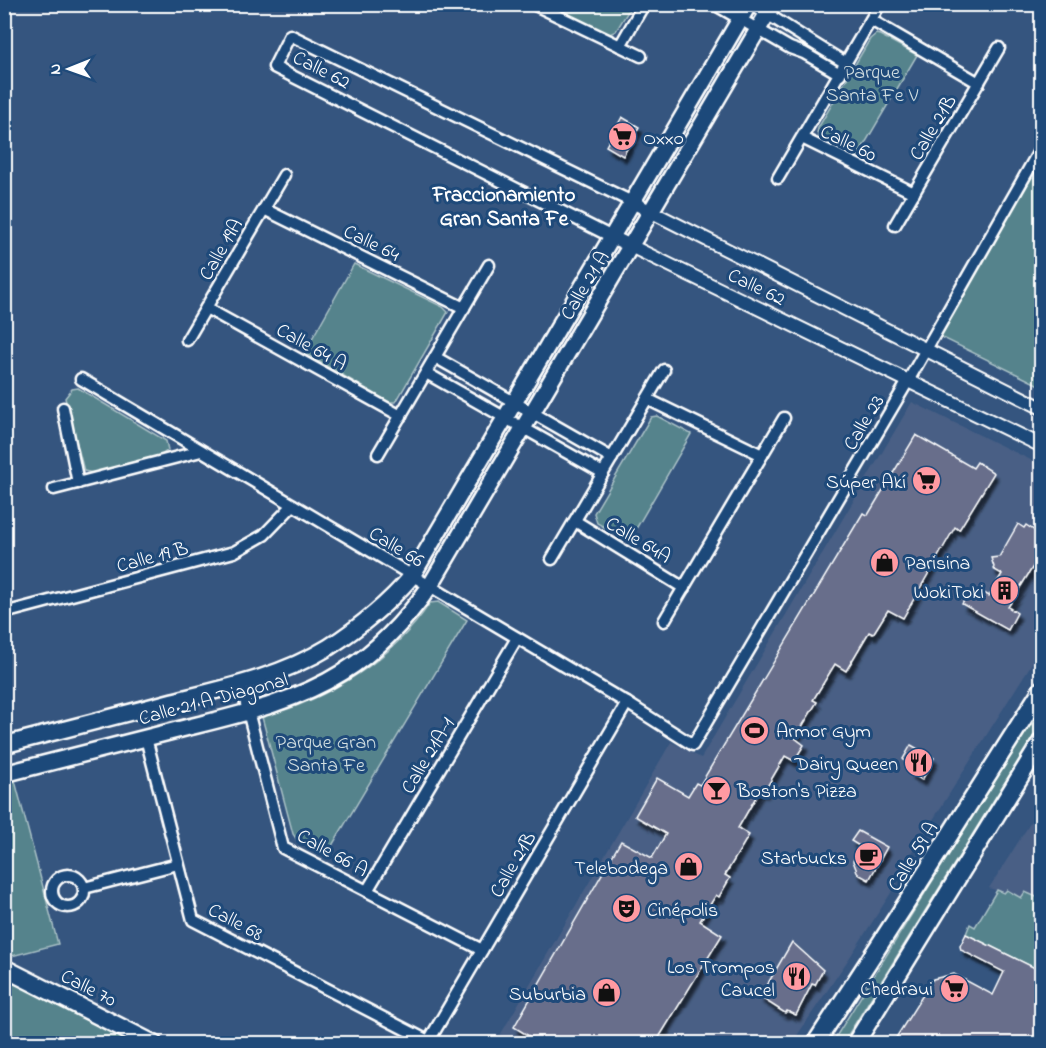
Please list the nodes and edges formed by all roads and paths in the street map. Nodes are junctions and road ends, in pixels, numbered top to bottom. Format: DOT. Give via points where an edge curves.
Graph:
graph roads {
  1 [pos="533,4"];
  2 [pos="644,4"];
  3 [pos="714,4"];
  4 [pos="750,4"];
  5 [pos="880,4"];
  6 [pos="770,9"];
  7 [pos="740,20"];
  8 [pos="871,20"];
  9 [pos="758,30"];
  10 [pos="620,46"];
  11 [pos="999,48"];
  12 [pos="640,56"];
  13 [pos="846,63"];
  14 [pos="840,74"];
  15 [pos="979,83"];
  16 [pos="802,138"];
  17 [pos="1041,147"];
  18 [pos="284,175"];
  19 [pos="778,178"];
  20 [pos="914,194"];
  21 [pos="632,202"];
  22 [pos="264,209"];
  23 [pos="651,212"];
  24 [pos="896,225"];
  25 [pos="612,237"];
  26 [pos="631,246"];
  27 [pos="489,265"];
  28 [pos="206,308"];
  29 [pos="464,308"];
  30 [pos="187,340"];
  31 [pos="925,350"];
  32 [pos="435,357"];
  33 [pos="664,370"];
  34 [pos="426,374"];
  35 [pos="81,379"];
  36 [pos="908,381"];
  37 [pos="647,399"];
  38 [pos="514,402"];
  39 [pos="63,408"];
  40 [pos="1041,408"];
  41 [pos="532,413"];
  42 [pos="401,416"];
  43 [pos="505,418"];
  44 [pos="784,418"];
  45 [pos="523,429"];
  46 [pos="1041,446"];
  47 [pos="201,451"];
  48 [pos="378,454"];
  49 [pos="762,455"];
  50 [pos="612,458"];
  51 [pos="603,473"];
  52 [pos="78,483"];
  53 [pos="54,489"];
  54 [pos="294,505"];
  55 [pos="575,521"];
  56 [pos="552,559"];
  57 [pos="412,576"];
  58 [pos="430,586"];
  59 [pos="684,588"];
  60 [pos="4,613"];
  61 [pos="664,621"];
  62 [pos="517,638"];
  63 [pos="241,684"];
  64 [pos="1041,689"];
  65 [pos="627,703"];
  66 [pos="249,712"];
  67 [pos="146,738"];
  68 [pos="1041,741"];
  69 [pos="693,744"];
  70 [pos="4,745"];
  71 [pos="4,774"];
  72 [pos="178,864"];
  73 [pos="84,888"];
  74 [pos="367,891"];
  75 [pos="482,950"];
  76 [pos="4,968"];
  77 [pos="428,1042"];
  78 [pos="154,1044"];
  79 [pos="815,1044"];
  80 [pos="855,1044"];
  1 -- 10 [label="street"];
  2 -- 10 [label="street"];
  3 -- 7 [label="street"];
  4 -- 6 [label="street"];
  4 -- 7 [label="main road, Calle 21 A"];
  5 -- 8 [label="street"];
  6 -- 9 [label="main road, Calle 21 A"];
  6 -- 13 [label="street"];
  7 -- 9 [label="street"];
  7 -- 21 [label="main road, Calle 21 A"];
  8 -- 13 [label="street"];
  8 -- 15 [label="street"];
  9 -- 14 [label="street"];
  9 -- 23 [label="main road, Calle 21 A"];
  10 -- 12 [label="street"];
  11 -- 15 [label="street, Calle 21B"];
  13 -- 14 [label="street"];
  14 -- 16 [label="street"];
  15 -- 20 [label="street, Calle 21B"];
  16 -- 19 [label="street"];
  16 -- 20 [label="street, Calle 60"];
  17 -- 31 [label="street, Calle 23"];
  18 -- 22 [label="street, Calle 19A"];
  20 -- 24 [label="street, Calle 21B"];
  21 -- 23 [label="street, Calle 62"];
  21 -- 25 [label="main road, Calle 21 A"];
  21 -- 25 [label="street, Calle 62" via="290,35 274,67"];
  22 -- 28 [label="street, Calle 19A"];
  22 -- 29 [label="street, Calle 64"];
  23 -- 26 [label="main road, Calle 21 A"];
  23 -- 31 [label="street, Calle 62"];
  25 -- 26 [label="street, Calle 62"];
  25 -- 38 [label="main road, Calle 21 A"];
  26 -- 36 [label="street, Calle 62"];
  26 -- 41 [label="main road, Calle 21 A"];
  27 -- 29 [label="street"];
  28 -- 30 [label="street, Calle 19A"];
  28 -- 42 [label="street, Calle 64 A"];
  29 -- 32 [label="street"];
  31 -- 36 [label="street, Calle 23"];
  31 -- 40 [label="street, Calle 62"];
  32 -- 34 [label="street"];
  32 -- 38 [label="street"];
  33 -- 37 [label="street"];
  34 -- 42 [label="street"];
  34 -- 43 [label="street"];
  35 -- 47 [label="street, Calle 66"];
  36 -- 46 [label="street, Calle 62"];
  36 -- 69 [label="street, Calle 23"];
  37 -- 49 [label="street"];
  37 -- 50 [label="street"];
  38 -- 41 [label="street"];
  38 -- 43 [label="main road, Calle 21 A"];
  39 -- 52 [label="street"];
  41 -- 45 [label="main road, Calle 21 A"];
  41 -- 50 [label="street"];
  42 -- 48 [label="street"];
  43 -- 45 [label="street"];
  43 -- 57 [label="main road, Calle 21 A"];
  44 -- 49 [label="street"];
  45 -- 51 [label="street"];
  45 -- 58 [label="main road, Calle 21 A"];
  47 -- 52 [label="street"];
  47 -- 54 [label="street, Calle 66"];
  49 -- 59 [label="street"];
  50 -- 51 [label="street"];
  51 -- 55 [label="street"];
  52 -- 53 [label="street"];
  54 -- 57 [label="street, Calle 66"];
  54 -- 60 [label="street, Calle 19 B" via="264,536 234,552"];
  55 -- 56 [label="street"];
  55 -- 59 [label="street, Calle 64A"];
  57 -- 58 [label="street, Calle 66"];
  57 -- 63 [label="main road, Calle 21 A Diagonal" via="374,615 327,648"];
  58 -- 62 [label="street, Calle 66"];
  58 -- 66 [label="main road, Calle 21 A Diagonal" via="399,626 365,658 299,696"];
  59 -- 61 [label="street"];
  62 -- 65 [label="street, Calle 66"];
  62 -- 74 [label="street, Calle 21A-1"];
  63 -- 66 [label="street, Calle 66 A"];
  63 -- 70 [label="main road, Calle 21 A Diagonal"];
  64 -- 79 [label="main road, Calle 59 A"];
  65 -- 69 [label="street, Calle 66"];
  65 -- 75 [label="street, Calle 21B"];
  66 -- 67 [label="main road, Calle 21 A Diagonal"];
  66 -- 74 [label="street, Calle 66 A" via="283,848"];
  67 -- 71 [label="main road, Calle 21 A Diagonal"];
  67 -- 72 [label="street, Calle 68"];
  68 -- 80 [label="main road"];
  72 -- 73 [label="street"];
  72 -- 77 [label="street, Calle 68" via="193,920"];
  74 -- 75 [label="street, Calle 66 A"];
  75 -- 77 [label="street, Calle 21B"];
  76 -- 78 [label="main road, Calle 70"];
}
